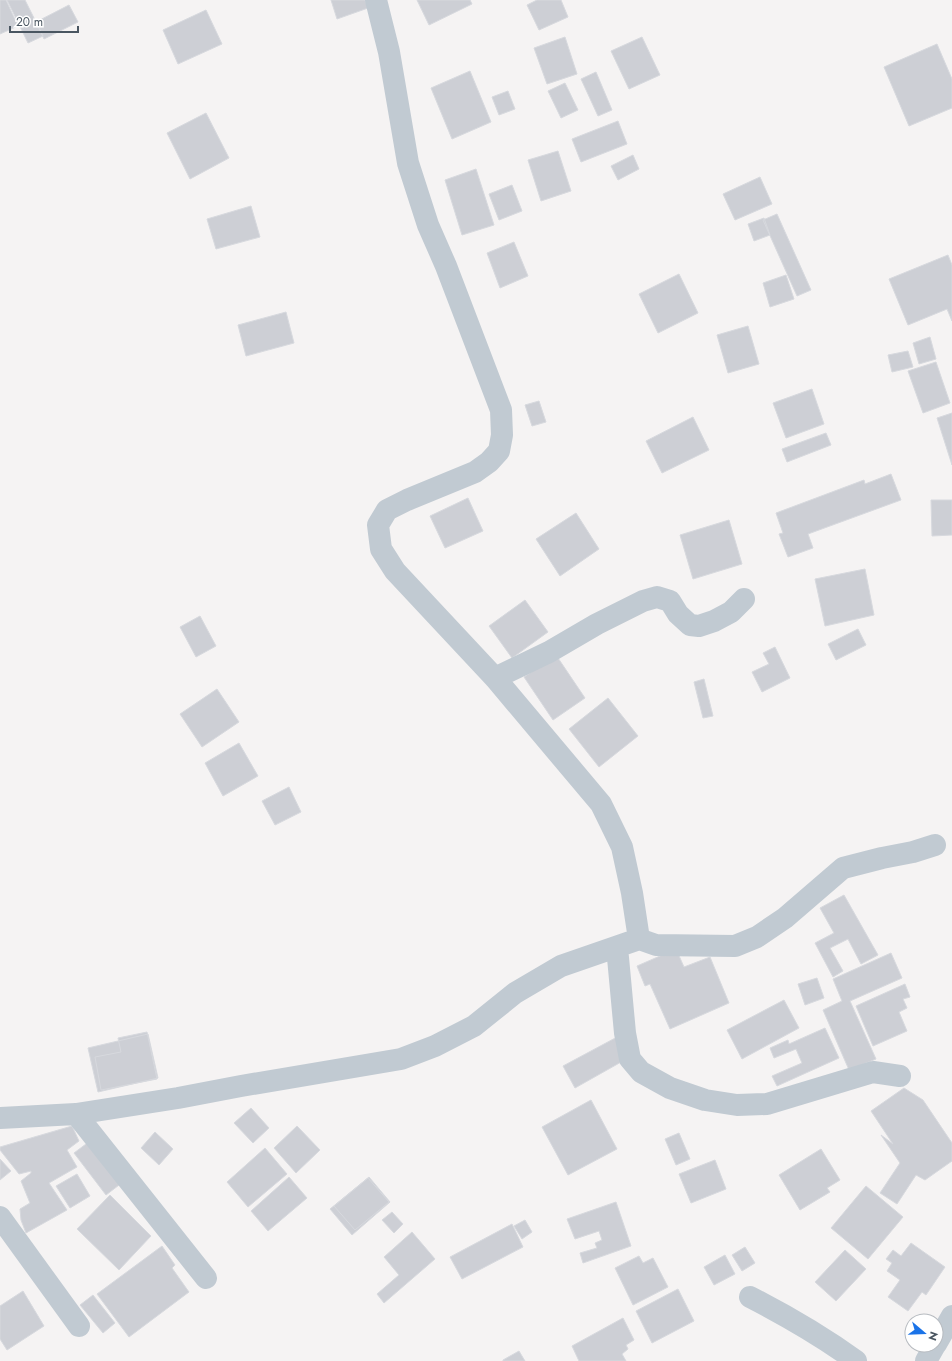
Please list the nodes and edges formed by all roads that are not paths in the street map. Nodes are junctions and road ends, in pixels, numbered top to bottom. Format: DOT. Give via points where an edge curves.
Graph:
graph roads {
  1 [pos="376,0"];
  2 [pos="744,599"];
  3 [pos="495,678"];
  4 [pos="935,845"];
  5 [pos="639,939"];
  6 [pos="617,947"];
  7 [pos="900,1076"];
  8 [pos="76,1114"];
  9 [pos="0,1118"];
  10 [pos="0,1217"];
  11 [pos="206,1278"];
  12 [pos="750,1297"];
  13 [pos="952,1316"];
  14 [pos="79,1326"];
  15 [pos="944,1330"];
  16 [pos="856,1361"];
  1 -- 3 [label="street" via="389,52 408,163 428,225 501,410 502,435 499,451 480,468 387,510 378,525 381,549 395,571"];
  2 -- 3 [label="street" via="731,612 699,626 690,624 678,614 670,601 657,597 643,601"];
  3 -- 5 [label="street" via="600,804 622,847"];
  4 -- 5 [label="street" via="843,868 786,918 757,937 736,946 656,946"];
  5 -- 6 [label="street"];
  6 -- 7 [label="street" via="630,1059 641,1072 670,1088 705,1100 737,1105 767,1104 873,1072"];
  6 -- 8 [label="street" via="561,966 515,993 474,1026 435,1046 401,1059"];
  8 -- 9 [label="street"];
  8 -- 11 [label="street"];
  10 -- 14 [label="street"];
  12 -- 16 [label="street" via="789,1317"];
  13 -- 15 [label="street"];
}
